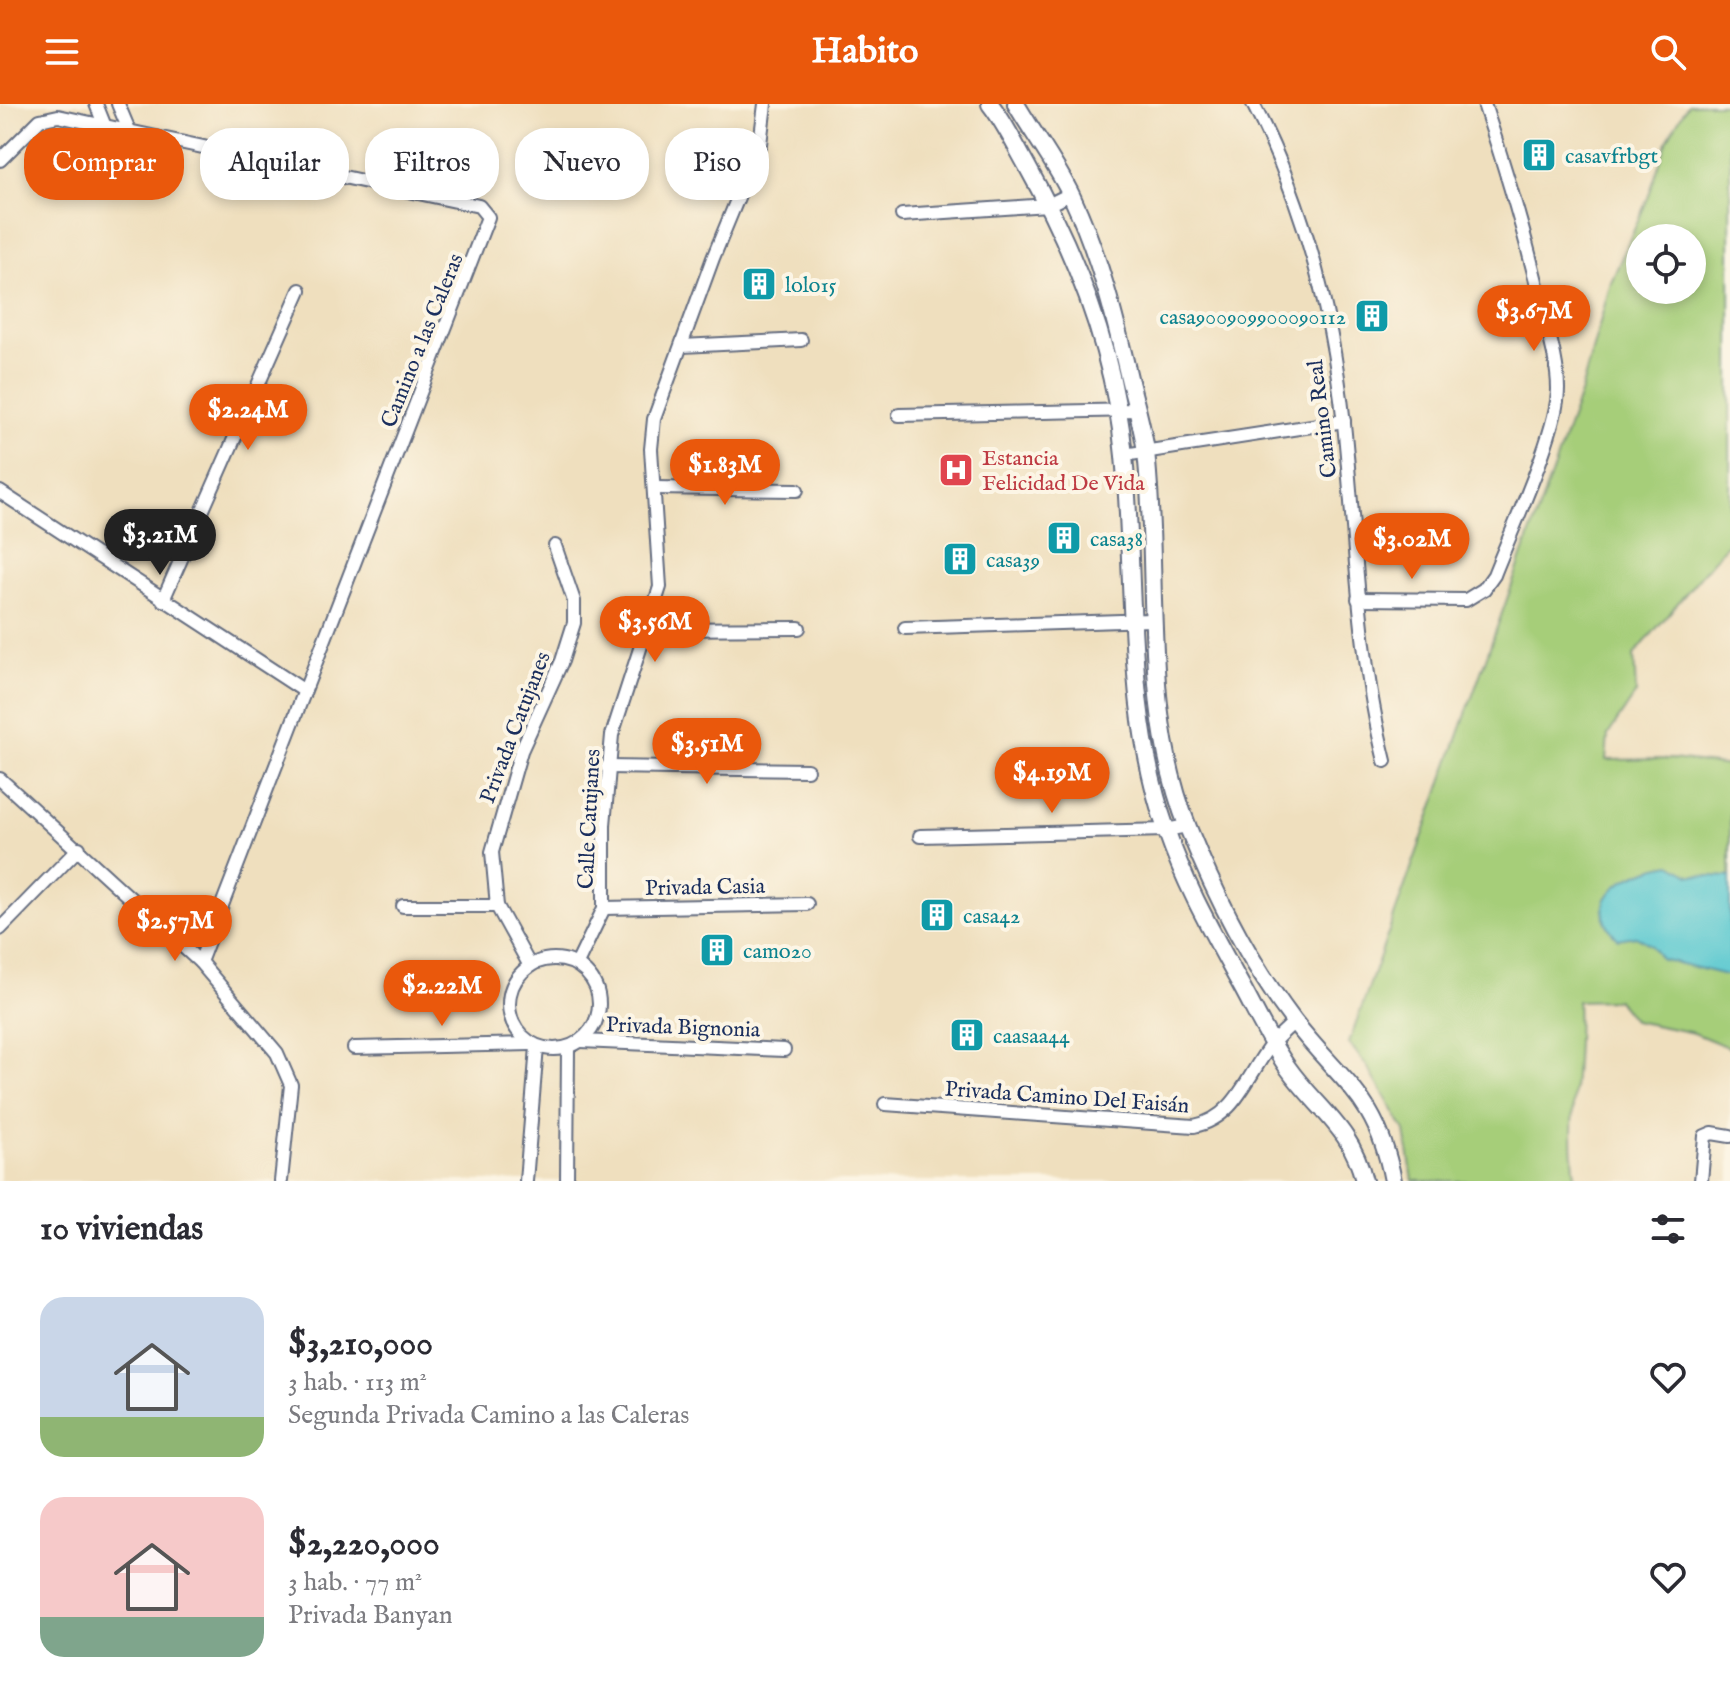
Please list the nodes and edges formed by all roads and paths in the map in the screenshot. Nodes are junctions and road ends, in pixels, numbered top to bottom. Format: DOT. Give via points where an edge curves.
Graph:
graph roads {
  1 [pos="96,104"];
  2 [pos="118,104"];
  3 [pos="765,104"];
  4 [pos="990,104"];
  5 [pos="1016,104"];
  6 [pos="1253,104"];
  7 [pos="1484,104"];
  8 [pos="104,124"];
  9 [pos="121,128"];
  10 [pos="128,128"];
  11 [pos="184,142"];
  12 [pos="0,160"];
  13 [pos="1070,194"];
  14 [pos="1048,205"];
  15 [pos="902,215"];
  16 [pos="300,290"];
  17 [pos="801,340"];
  18 [pos="682,346"];
  19 [pos="1137,410"];
  20 [pos="1117,413"];
  21 [pos="899,415"];
  22 [pos="1344,421"];
  23 [pos="1146,450"];
  24 [pos="1124,455"];
  25 [pos="654,488"];
  26 [pos="797,490"];
  27 [pos="0,492"];
  28 [pos="555,546"];
  29 [pos="1358,599"];
  30 [pos="163,600"];
  31 [pos="1151,620"];
  32 [pos="1130,621"];
  33 [pos="799,628"];
  34 [pos="905,628"];
  35 [pos="649,629"];
  36 [pos="303,690"];
  37 [pos="1385,761"];
  38 [pos="607,767"];
  39 [pos="807,770"];
  40 [pos="0,779"];
  41 [pos="1187,826"];
  42 [pos="1166,830"];
  43 [pos="920,836"];
  44 [pos="79,848"];
  45 [pos="807,904"];
  46 [pos="403,906"];
  47 [pos="497,906"];
  48 [pos="604,908"];
  49 [pos="0,929"];
  50 [pos="200,962"];
  51 [pos="577,964"];
  52 [pos="530,966"];
  53 [pos="1294,1022"];
  54 [pos="581,1041"];
  55 [pos="1272,1044"];
  56 [pos="534,1045"];
  57 [pos="354,1048"];
  58 [pos="568,1048"];
  59 [pos="784,1050"];
  60 [pos="885,1104"];
  61 [pos="1374,1120"];
  62 [pos="1730,1136"];
  63 [pos="1348,1138"];
  64 [pos="281,1181"];
  65 [pos="526,1181"];
  66 [pos="567,1181"];
  67 [pos="1364,1181"];
  68 [pos="1393,1181"];
  69 [pos="1701,1181"];
  1 -- 8 [label="street"];
  2 -- 10 [label="street"];
  3 -- 18 [label="street" via="760,144"];
  4 -- 14 [label="street"];
  5 -- 13 [label="street"];
  6 -- 22 [label="street, Camino Real" via="1303,221 1328,319"];
  7 -- 29 [label="street" via="1522,219 1558,390 1548,434 1484,589 1466,600"];
  8 -- 9 [label="street, Camino a las Caleras"];
  8 -- 12 [label="street, Camino a las Caleras" via="58,116 40,120"];
  11 -- 36 [label="street, Camino a las Caleras" via="479,206 488,217"];
  13 -- 14 [label="street"];
  13 -- 19 [label="street" via="1095,251"];
  14 -- 15 [label="street"];
  14 -- 20 [label="street" via="1096,322"];
  16 -- 30 [label="street"];
  17 -- 18 [label="street"];
  18 -- 25 [label="street, Calle Catujanes" via="654,419"];
  19 -- 20 [label="street"];
  19 -- 23 [label="street"];
  20 -- 21 [label="street"];
  20 -- 24 [label="street"];
  22 -- 23 [label="street"];
  22 -- 29 [label="street, Camino Real"];
  23 -- 24 [label="street"];
  23 -- 31 [label="street"];
  24 -- 32 [label="street"];
  25 -- 26 [label="street"];
  25 -- 35 [label="street, Calle Catujanes" via="660,587"];
  27 -- 30 [label="street"];
  28 -- 47 [label="street, Privada Catujanes" via="574,601 574,623 521,751 495,833 492,880"];
  29 -- 37 [label="street, Camino Real" via="1369,696"];
  30 -- 36 [label="street"];
  31 -- 32 [label="street"];
  31 -- 41 [label="street" via="1164,738"];
  32 -- 34 [label="street"];
  32 -- 42 [label="street" via="1145,749"];
  33 -- 35 [label="street"];
  35 -- 38 [label="street, Calle Catujanes" via="612,735"];
  36 -- 50 [label="street, Camino a las Caleras"];
  38 -- 39 [label="street"];
  38 -- 48 [label="street, Calle Catujanes"];
  40 -- 44 [label="street"];
  41 -- 42 [label="street"];
  41 -- 53 [label="street" via="1254,964"];
  42 -- 43 [label="street"];
  42 -- 55 [label="street" via="1197,904"];
  44 -- 49 [label="street"];
  44 -- 50 [label="street"];
  45 -- 48 [label="street, Privada Casia"];
  46 -- 47 [label="street"];
  47 -- 52 [label="street, Privada Catujanes"];
  48 -- 51 [label="street, Calle Catujanes"];
  50 -- 64 [label="street" via="286,1068 291,1085"];
  51 -- 52 [label="street" via="553,958"];
  51 -- 54 [label="street" via="597,987 600,1002 592,1031"];
  52 -- 56 [label="street" via="518,976 508,1005 511,1020"];
  53 -- 55 [label="street, Privada Camino Del Faisán"];
  53 -- 61 [label="street" via="1367,1103"];
  54 -- 58 [label="street"];
  54 -- 59 [label="street, Privada Bignonia"];
  55 -- 60 [label="street, Privada Camino Del Faisán" via="1232,1105 1217,1118 1194,1126"];
  55 -- 63 [label="street"];
  56 -- 57 [label="street"];
  56 -- 58 [label="street"];
  56 -- 65 [label="street"];
  58 -- 66 [label="street"];
  61 -- 63 [label="street"];
  61 -- 68 [label="street"];
  62 -- 69 [label="street" via="1705,1136"];
  63 -- 67 [label="street"];
}
